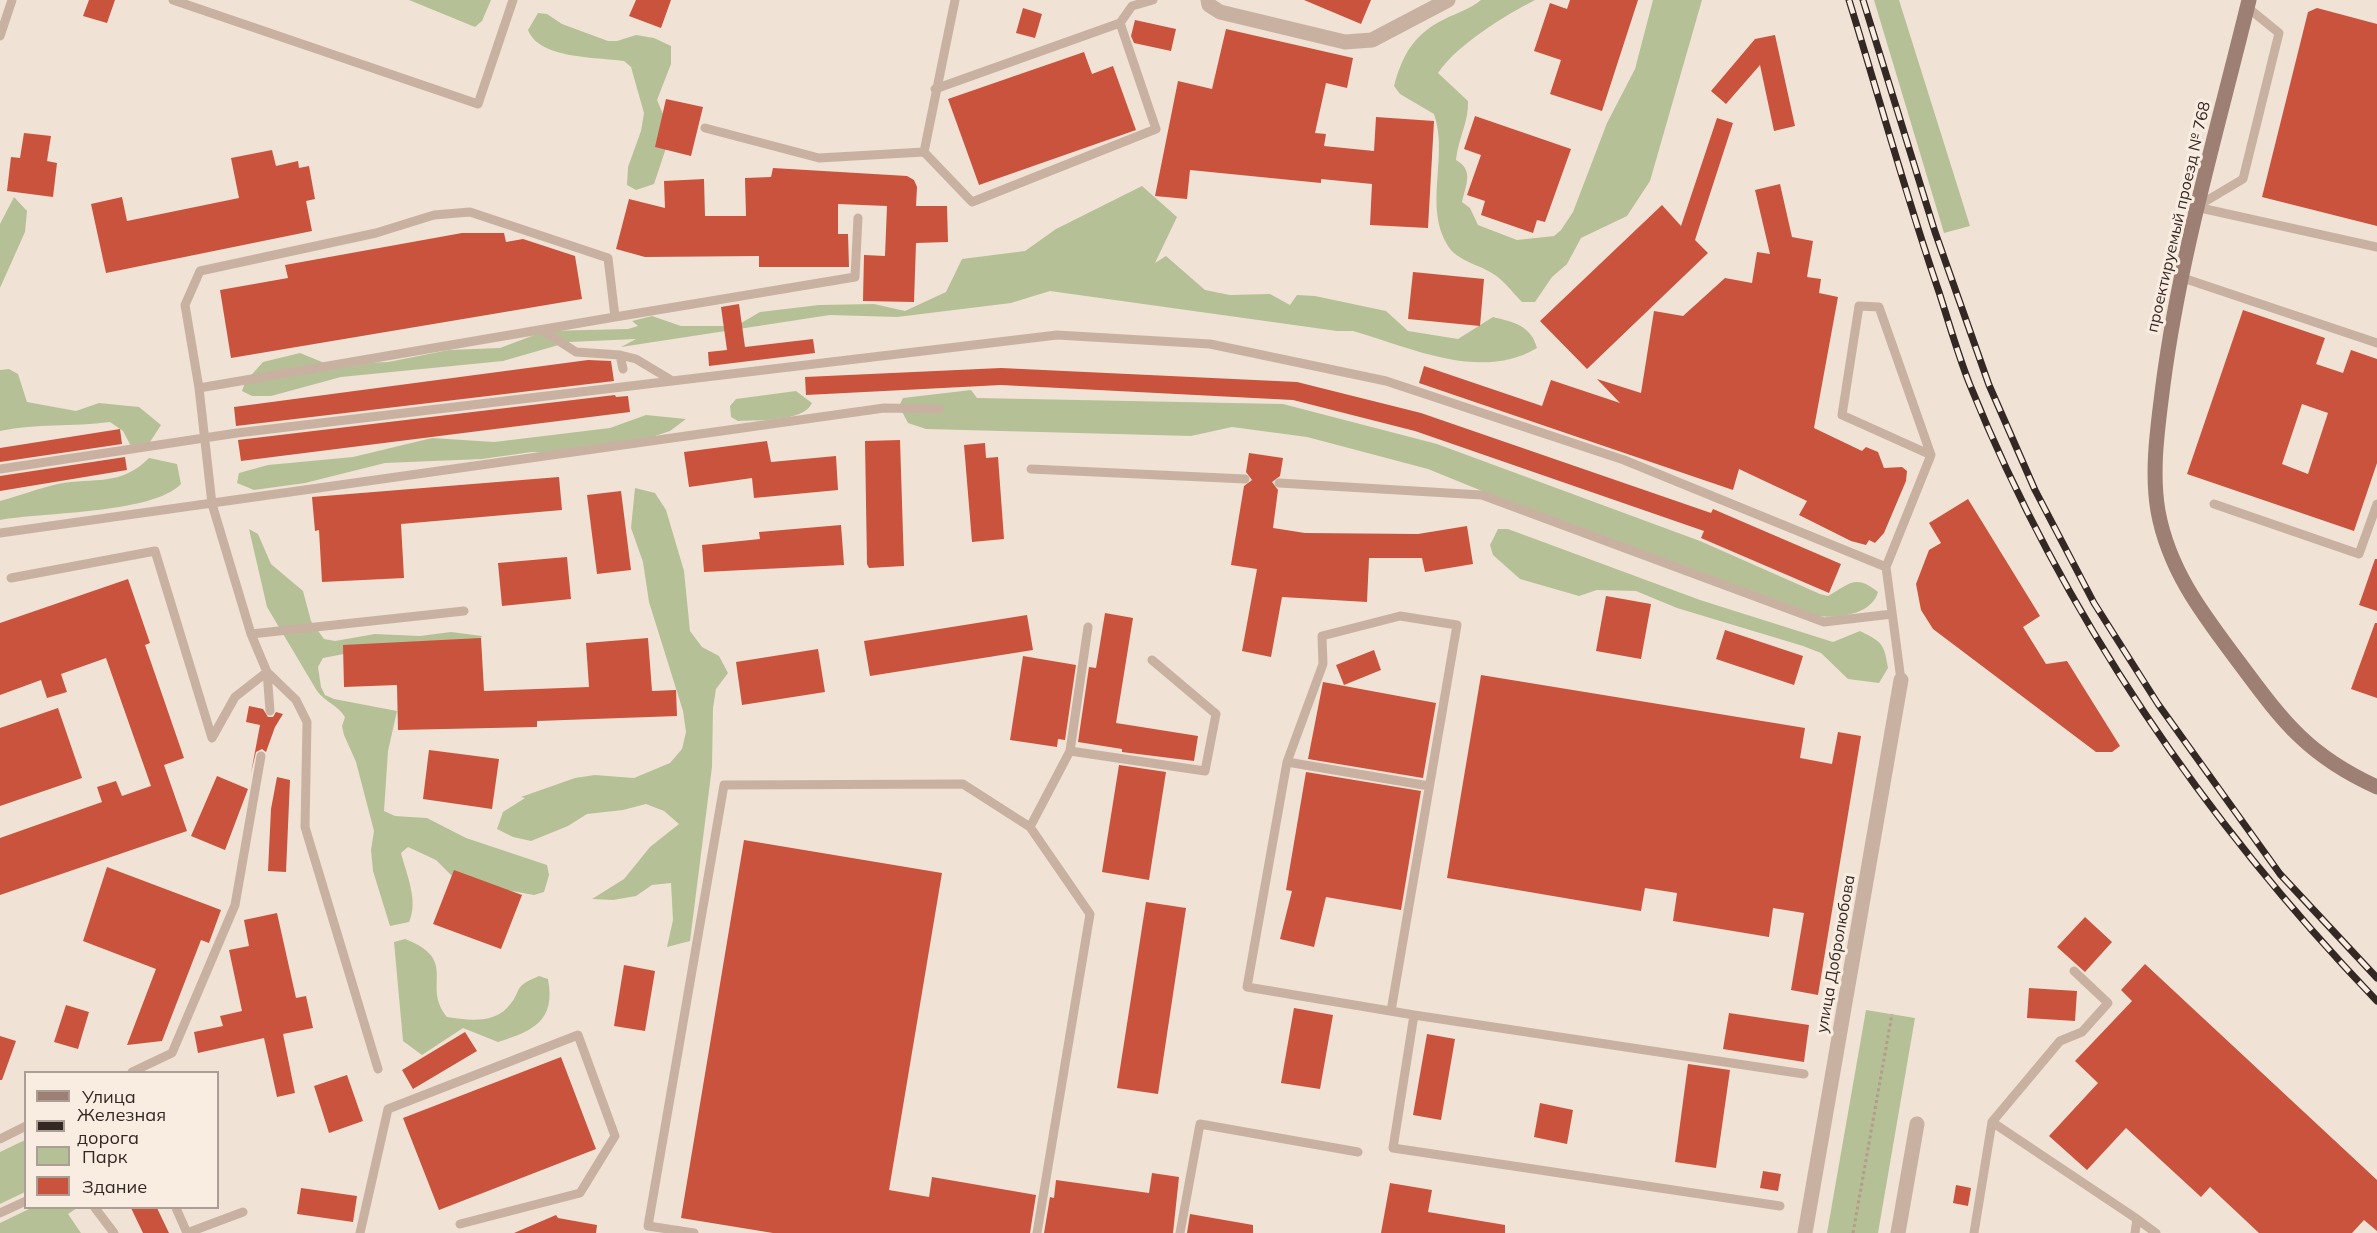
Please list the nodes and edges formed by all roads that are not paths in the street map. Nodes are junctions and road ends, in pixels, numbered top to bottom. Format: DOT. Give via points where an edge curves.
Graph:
graph roads {
  1 [pos="12,0"];
  2 [pos="173,0"];
  3 [pos="513,0"];
  4 [pos="955,0"];
  5 [pos="1153,0"];
  6 [pos="1208,0"];
  7 [pos="1448,0"];
  8 [pos="2248,3"];
  9 [pos="1120,23"];
  10 [pos="0,36"];
  11 [pos="935,89"];
  12 [pos="705,128"];
  13 [pos="924,152"];
  14 [pos="2196,207"];
  15 [pos="858,218"];
  16 [pos="2377,247"];
  17 [pos="2180,277"];
  18 [pos="615,317"];
  19 [pos="542,330"];
  20 [pos="2377,343"];
  21 [pos="620,355"];
  22 [pos="622,369"];
  23 [pos="671,380"];
  24 [pos="199,388"];
  25 [pos="940,409"];
  26 [pos="204,438"];
  27 [pos="1931,455"];
  28 [pos="0,469"];
  29 [pos="1031,469"];
  30 [pos="1245,478"];
  31 [pos="1279,483"];
  32 [pos="212,504"];
  33 [pos="2214,504"];
  34 [pos="2377,504"];
  35 [pos="0,533"];
  36 [pos="1886,567"];
  37 [pos="11,578"];
  38 [pos="464,611"];
  39 [pos="1892,614"];
  40 [pos="1088,627"];
  41 [pos="251,634"];
  42 [pos="1152,660"];
  43 [pos="267,672"];
  44 [pos="1901,680"];
  45 [pos="270,711"];
  46 [pos="1070,751"];
  47 [pos="261,756"];
  48 [pos="1287,762"];
  49 [pos="1429,786"];
  50 [pos="2377,787"];
  51 [pos="1030,827"];
  52 [pos="2074,971"];
  53 [pos="1391,1011"];
  54 [pos="1414,1015"];
  55 [pos="378,1069"];
  56 [pos="134,1071"];
  57 [pos="1804,1074"];
  58 [pos="1992,1122"];
  59 [pos="1917,1124"];
  60 [pos="24,1127"];
  61 [pos="0,1139"];
  62 [pos="1358,1152"];
  63 [pos="24,1202"];
  64 [pos="1780,1206"];
  65 [pos="96,1209"];
  66 [pos="176,1209"];
  67 [pos="243,1212"];
  68 [pos="0,1214"];
  69 [pos="2137,1219"];
  70 [pos="460,1224"];
  71 [pos="114,1233"];
  72 [pos="360,1233"];
  73 [pos="694,1233"];
  74 [pos="1037,1233"];
  75 [pos="1180,1233"];
  76 [pos="1805,1233"];
  77 [pos="1898,1233"];
  78 [pos="1974,1233"];
  79 [pos="2135,1233"];
  80 [pos="2156,1233"];
  1 -- 10 [label="lane"];
  2 -- 3 [label="lane" via="478,104"];
  4 -- 11 [label="lane"];
  5 -- 9 [label="lane" via="1132,6"];
  6 -- 7 [label="street" via="1220,12 1345,42 1372,40"];
  8 -- 14 [label="street, проектируемый проезд № 768"];
  8 -- 14 [label="lane" via="2279,33 2243,179"];
  9 -- 11 [label="lane"];
  9 -- 13 [label="lane" via="1156,129 972,202"];
  11 -- 13 [label="lane"];
  12 -- 13 [label="lane" via="819,158"];
  14 -- 16 [label="lane"];
  14 -- 17 [label="street, проектируемый проезд № 768"];
  15 -- 18 [label="lane" via="855,277"];
  17 -- 20 [label="lane"];
  17 -- 50 [label="street, проектируемый проезд № 768" via="2159,416 2155,480 2158,512 2169,549 2189,595 2290,727 2345,772"];
  18 -- 19 [label="lane"];
  18 -- 24 [label="lane" via="608,258 470,212 434,215 376,233 200,270 185,305"];
  19 -- 21 [label="lane" via="576,352"];
  19 -- 24 [label="lane"];
  21 -- 22 [label="lane"];
  21 -- 23 [label="lane" via="636,359"];
  23 -- 26 [label="lane"];
  23 -- 36 [label="lane" via="1057,335 1210,344 1386,381 1624,460"];
  24 -- 26 [label="lane"];
  25 -- 32 [label="lane" via="884,408"];
  26 -- 28 [label="lane"];
  26 -- 32 [label="lane"];
  27 -- 27 [label="lane" via="1879,307 1859,306 1842,415"];
  27 -- 36 [label="lane"];
  29 -- 30 [label="lane"];
  31 -- 39 [label="lane" via="1482,495 1824,622"];
  32 -- 35 [label="lane"];
  32 -- 41 [label="lane"];
  33 -- 34 [label="lane" via="2359,554"];
  36 -- 39 [label="lane"];
  37 -- 43 [label="lane" via="155,551 212,738 235,697"];
  38 -- 41 [label="lane"];
  39 -- 44 [label="lane"];
  40 -- 46 [label="lane"];
  41 -- 43 [label="lane"];
  42 -- 46 [label="lane" via="1216,714 1205,771"];
  43 -- 45 [label="lane"];
  43 -- 55 [label="lane" via="296,700 307,722 305,827"];
  44 -- 76 [label="street, улица Добролюбова"];
  46 -- 51 [label="lane"];
  47 -- 56 [label="lane" via="235,905 172,1053"];
  48 -- 49 [label="lane"];
  48 -- 49 [label="lane" via="1323,663 1322,636 1400,616 1457,625"];
  48 -- 53 [label="lane" via="1247,987"];
  49 -- 53 [label="lane"];
  51 -- 73 [label="lane" via="963,784 724,785 648,1226"];
  51 -- 74 [label="lane" via="1090,914"];
  52 -- 58 [label="lane" via="2108,1003 2082,1032 2060,1041"];
  53 -- 54 [label="lane"];
  54 -- 57 [label="lane"];
  54 -- 64 [label="lane" via="1393,1148"];
  58 -- 69 [label="lane"];
  58 -- 78 [label="lane"];
  59 -- 77 [label="street"];
  60 -- 61 [label="lane"];
  62 -- 75 [label="lane" via="1200,1124"];
  63 -- 68 [label="lane"];
  65 -- 71 [label="lane"];
  66 -- 67 [label="lane" via="187,1233"];
  69 -- 79 [label="lane"];
  69 -- 80 [label="lane"];
  70 -- 72 [label="lane" via="580,1193 615,1136 578,1035 388,1109"];
}
